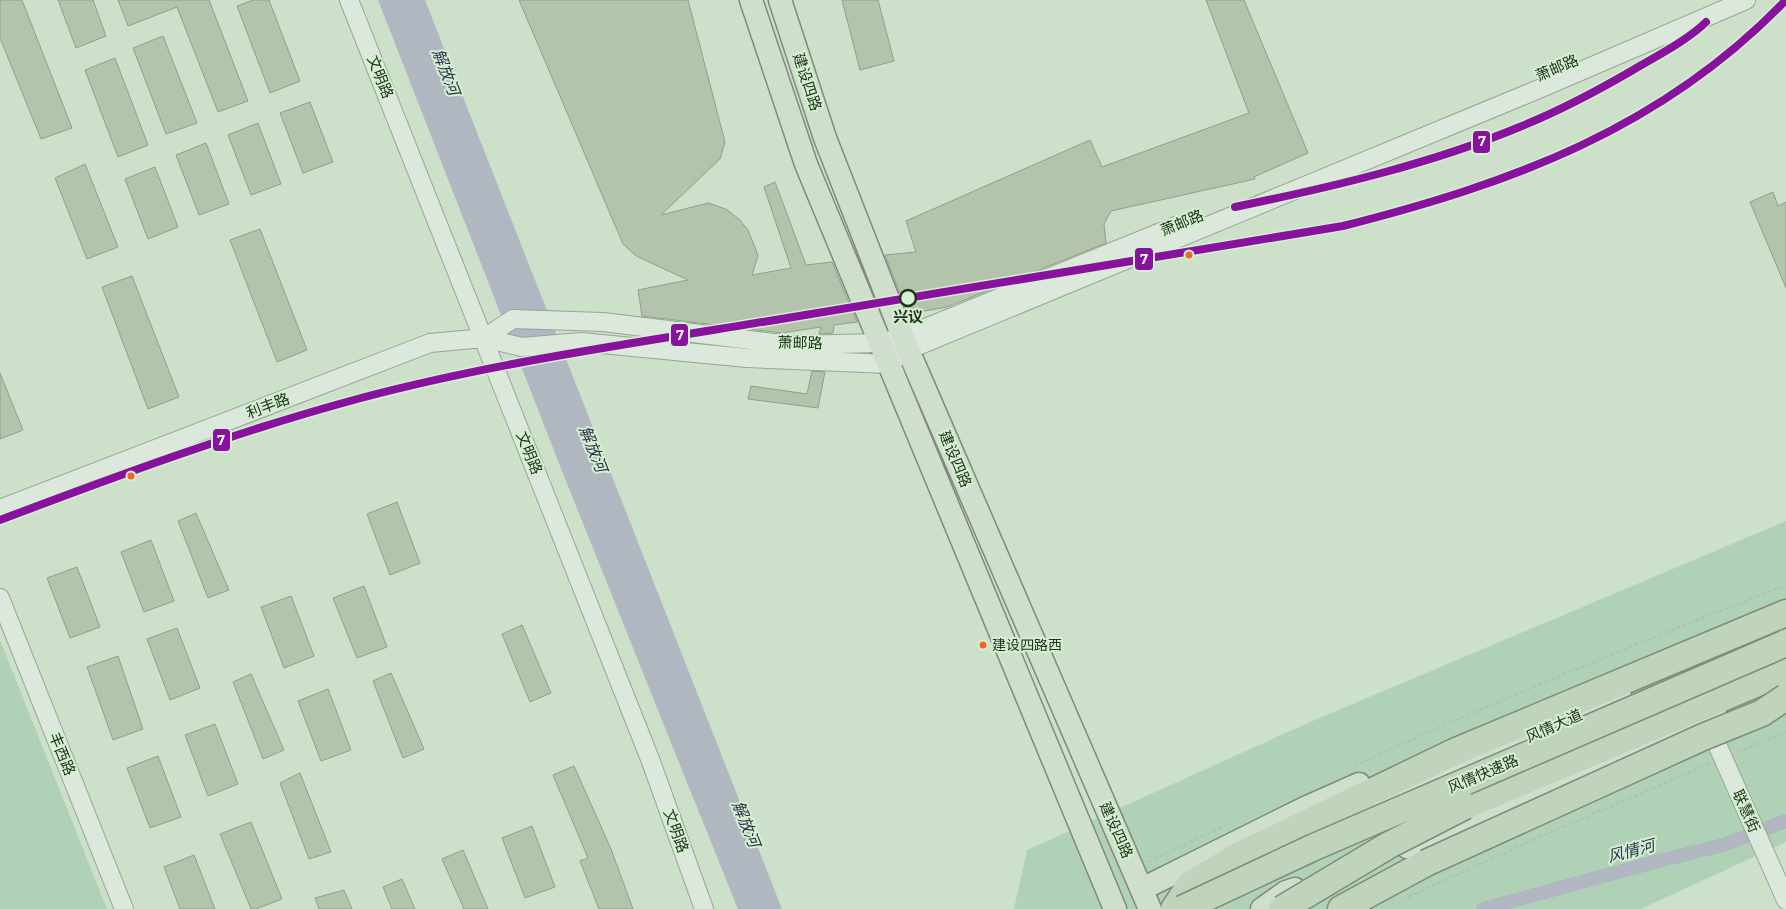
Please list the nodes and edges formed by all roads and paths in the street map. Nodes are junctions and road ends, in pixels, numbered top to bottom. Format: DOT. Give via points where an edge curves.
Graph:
graph roads {
  1 [pos="349,0"];
  2 [pos="751,0"];
  3 [pos="780,0"];
  4 [pos="1716,0"];
  5 [pos="1746,0"];
  6 [pos="484,338"];
  7 [pos="880,343"];
  8 [pos="906,343"];
  9 [pos="888,364"];
  10 [pos="0,509"];
  11 [pos="1786,585"];
  12 [pos="0,598"];
  13 [pos="1786,601"];
  14 [pos="1786,613"];
  15 [pos="1786,624"];
  16 [pos="1786,644"];
  17 [pos="1786,671"];
  18 [pos="1786,688"];
  19 [pos="1786,698"];
  20 [pos="1707,722"];
  21 [pos="1786,732"];
  22 [pos="1723,758"];
  23 [pos="1350,768"];
  24 [pos="1224,827"];
  25 [pos="1142,889"];
  26 [pos="1786,900"];
  27 [pos="1399,901"];
  28 [pos="124,909"];
  29 [pos="704,909"];
  30 [pos="1115,909"];
  31 [pos="1174,909"];
  32 [pos="1182,909"];
  33 [pos="1196,909"];
  34 [pos="1262,909"];
  35 [pos="1282,909"];
  36 [pos="1341,909"];
  1 -- 6 [label="street, 文明路"];
  2 -- 7 [label="main road, 建设四路" via="806,164"];
  3 -- 8 [label="main road, 建设四路" via="825,138"];
  4 -- 8 [label="street, 萧邮路"];
  5 -- 8 [label="street, 萧邮路" via="1184,236"];
  6 -- 7 [label="street, 萧邮路" via="512,319 603,322 791,345"];
  6 -- 9 [label="street" via="522,347 581,342 747,358"];
  6 -- 10 [label="street, 利丰路" via="430,343"];
  6 -- 29 [label="street, 文明路" via="650,760"];
  7 -- 8 [label="street, 萧邮路"];
  7 -- 9 [label="main road, 建设四路"];
  8 -- 9 [label="street"];
  8 -- 25 [label="main road, 建设四路"];
  9 -- 30 [label="main road, 建设四路"];
  11 -- 23 [label="path" via="1449,722"];
  12 -- 28 [label="street, 丰西路"];
  13 -- 25 [label="main road" via="1305,808"];
  14 -- 31 [label="highway" via="1454,752 1238,856 1190,885"];
  15 -- 33 [label="main road, 风情大道" via="1320,830 1248,867"];
  16 -- 32 [label="highway, 风情快速路, bridge" via="1312,848"];
  17 -- 35 [label="highway, 风情快速路, bridge" via="1465,806 1389,844"];
  18 -- 20 [label="main road"];
  19 -- 36 [label="highway, bridge" via="1762,713 1426,864"];
  20 -- 22 [label="street, 联慧街"];
  20 -- 34 [label="main road" via="1440,834 1286,892"];
  21 -- 22 [label="path"];
  22 -- 26 [label="street, 联慧街"];
  22 -- 27 [label="path"];
  24 -- 25 [label="path"];
}
